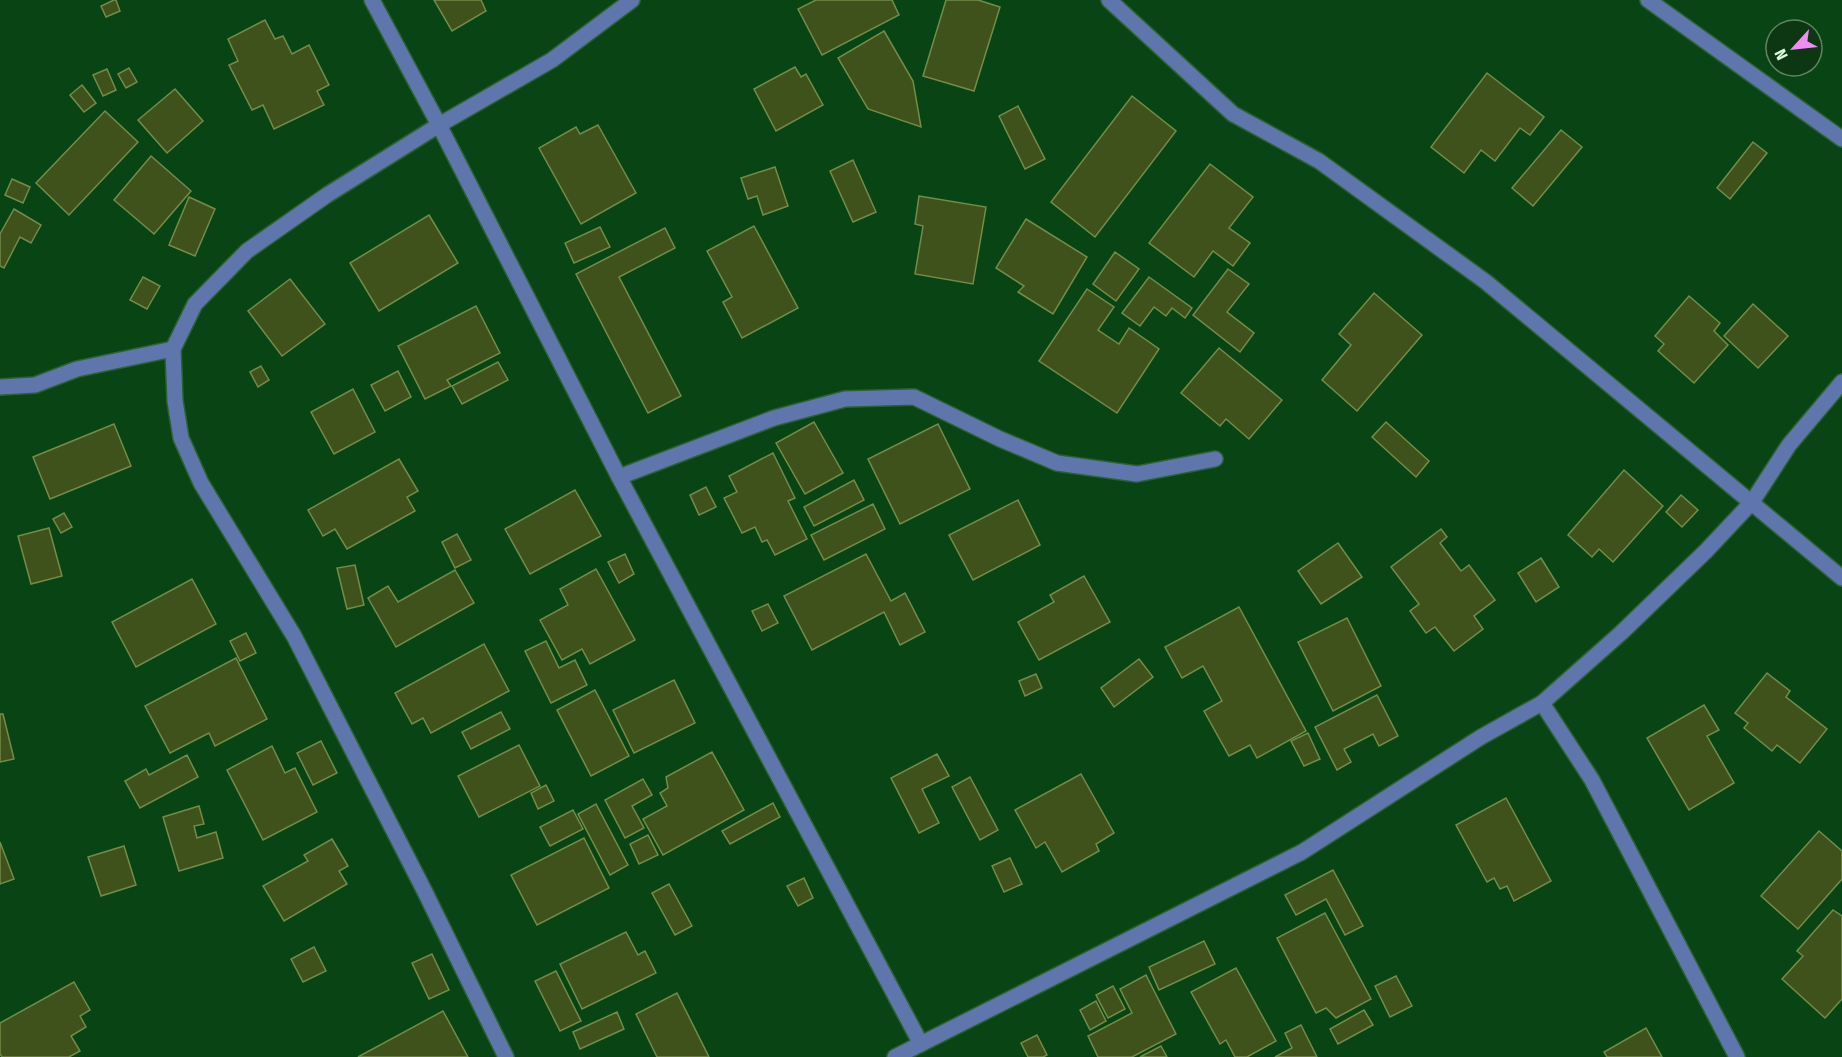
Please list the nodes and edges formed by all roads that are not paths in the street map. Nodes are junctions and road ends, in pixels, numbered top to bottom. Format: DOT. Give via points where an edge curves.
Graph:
graph roads {
  1 [pos="372,0"];
  2 [pos="632,0"];
  3 [pos="1109,0"];
  4 [pos="1648,0"];
  5 [pos="439,125"];
  6 [pos="1842,139"];
  7 [pos="173,349"];
  8 [pos="1842,382"];
  9 [pos="0,387"];
  10 [pos="1215,459"];
  11 [pos="619,477"];
  12 [pos="1752,502"];
  13 [pos="1842,578"];
  14 [pos="1542,703"];
  15 [pos="921,1044"];
  16 [pos="506,1057"];
  17 [pos="895,1057"];
  18 [pos="1737,1057"];
  1 -- 5 [label="street"];
  2 -- 5 [label="street" via="552,60"];
  3 -- 12 [label="street" via="1233,114 1319,161 1486,282"];
  4 -- 6 [label="street"];
  5 -- 7 [label="street" via="247,251 195,304"];
  5 -- 11 [label="street"];
  7 -- 9 [label="street" via="77,369 35,385"];
  7 -- 16 [label="street" via="175,401 182,438 201,483 294,636"];
  8 -- 12 [label="street" via="1790,445"];
  10 -- 11 [label="street" via="1137,474 1057,463 914,397 902,397 845,399 774,418"];
  11 -- 15 [label="street"];
  12 -- 13 [label="street"];
  12 -- 14 [label="street" via="1629,625"];
  14 -- 15 [label="street" via="1481,737 1302,852"];
  14 -- 18 [label="street" via="1592,780"];
  15 -- 17 [label="street"];
}
